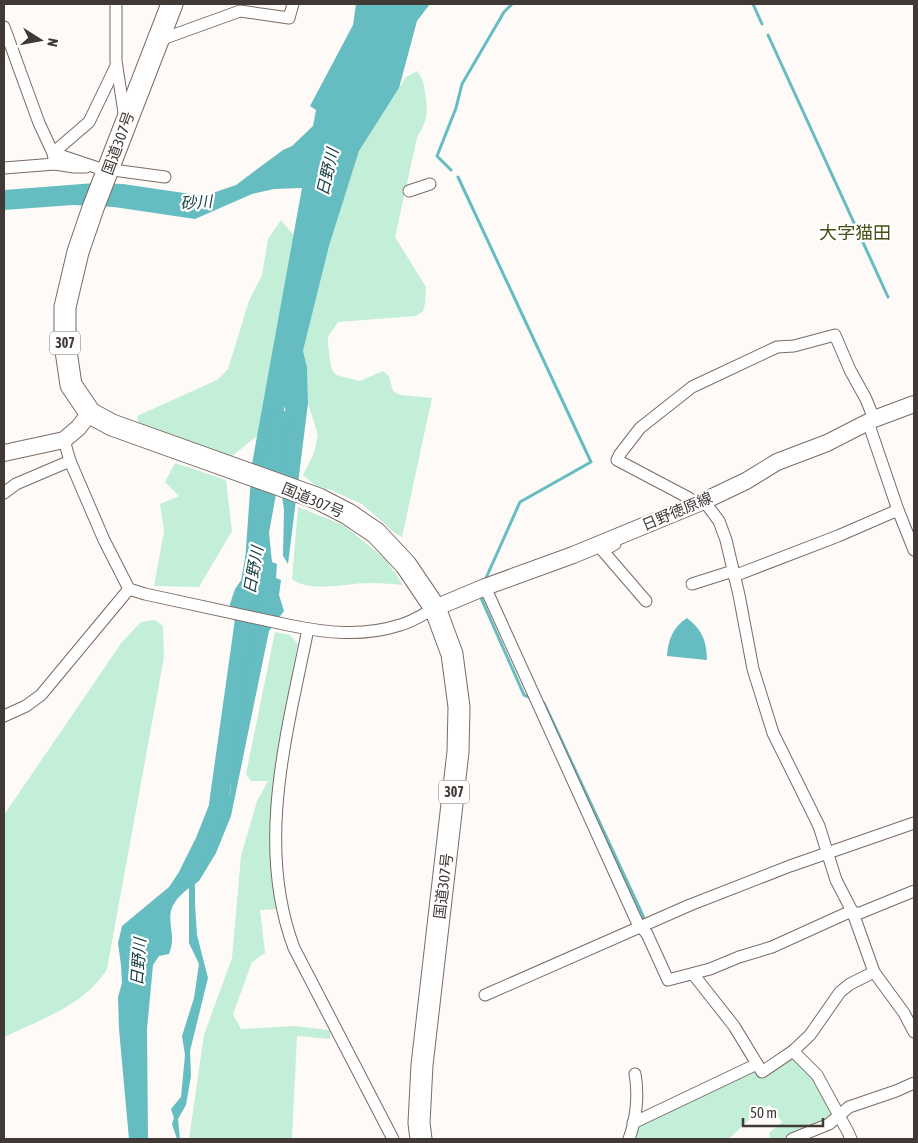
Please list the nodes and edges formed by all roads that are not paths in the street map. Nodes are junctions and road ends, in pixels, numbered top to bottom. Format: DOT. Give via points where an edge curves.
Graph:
graph roads {
  1 [pos="116,4"];
  2 [pos="172,4"];
  3 [pos="293,4"];
  4 [pos="4,27"];
  5 [pos="157,41"];
  6 [pos="116,66"];
  7 [pos="125,123"];
  8 [pos="54,158"];
  9 [pos="4,168"];
  10 [pos="103,172"];
  11 [pos="165,177"];
  12 [pos="430,184"];
  13 [pos="409,191"];
  14 [pos="914,404"];
  15 [pos="90,414"];
  16 [pos="871,421"];
  17 [pos="64,440"];
  18 [pos="4,453"];
  19 [pos="70,461"];
  20 [pos="4,493"];
  21 [pos="699,503"];
  22 [pos="898,510"];
  23 [pos="626,532"];
  24 [pos="914,550"];
  25 [pos="733,573"];
  26 [pos="692,584"];
  27 [pos="485,587"];
  28 [pos="129,589"];
  29 [pos="646,601"];
  30 [pos="435,608"];
  31 [pos="308,629"];
  32 [pos="4,716"];
  33 [pos="914,823"];
  34 [pos="827,854"];
  35 [pos="914,891"];
  36 [pos="853,913"];
  37 [pos="642,928"];
  38 [pos="874,972"];
  39 [pos="693,974"];
  40 [pos="485,995"];
  41 [pos="914,1032"];
  42 [pos="793,1051"];
  43 [pos="757,1064"];
  44 [pos="635,1074"];
  45 [pos="914,1083"];
  46 [pos="839,1114"];
  47 [pos="633,1123"];
  48 [pos="419,1138"];
  49 [pos="393,1139"];
  50 [pos="629,1139"];
  51 [pos="792,1139"];
  52 [pos="851,1139"];
  1 -- 6 [label="street"];
  2 -- 5 [label="highway, 国道307号 / 307"];
  3 -- 5 [label="street" via="289,18 240,11"];
  4 -- 8 [label="street"];
  5 -- 7 [label="highway, 国道307号 / 307"];
  6 -- 7 [label="street"];
  6 -- 8 [label="street" via="89,122"];
  7 -- 10 [label="highway, 国道307号 / 307"];
  8 -- 9 [label="street"];
  8 -- 10 [label="street"];
  10 -- 11 [label="street" via="129,171"];
  10 -- 15 [label="highway, 国道307号 / 307" via="65,307 65,344 71,385"];
  12 -- 13 [label="street"];
  14 -- 16 [label="main road, 日野徳原線"];
  15 -- 17 [label="main road"];
  15 -- 30 [label="highway, 国道307号 / 307" via="147,439 319,499 348,514 376,532 406,566"];
  16 -- 21 [label="main road, 日野徳原線" via="827,443 777,462"];
  16 -- 21 [label="street" via="866,399 835,335 778,347 733,367 692,387 640,428 617,460"];
  16 -- 22 [label="street"];
  17 -- 18 [label="main road"];
  17 -- 19 [label="street"];
  19 -- 20 [label="street" via="16,484"];
  19 -- 28 [label="street"];
  21 -- 23 [label="main road, 日野徳原線"];
  21 -- 25 [label="street" via="719,521"];
  22 -- 24 [label="street"];
  22 -- 25 [label="street" via="838,536"];
  23 -- 27 [label="main road, 日野徳原線"];
  23 -- 29 [label="street" via="627,538 603,551"];
  25 -- 26 [label="street"];
  25 -- 34 [label="street" via="753,669 773,733 819,826"];
  27 -- 30 [label="main road, 日野徳原線"];
  27 -- 37 [label="street"];
  28 -- 31 [label="street"];
  28 -- 32 [label="street" via="41,695"];
  30 -- 31 [label="street" via="402,625 373,632"];
  30 -- 48 [label="highway, 国道307号 / 307" via="452,654 459,707 458,752 422,1065"];
  31 -- 49 [label="street" via="283,759 277,809 280,892 294,948"];
  33 -- 34 [label="street"];
  34 -- 36 [label="street"];
  34 -- 37 [label="street" via="690,905"];
  35 -- 36 [label="street"];
  36 -- 38 [label="street"];
  36 -- 39 [label="street" via="772,947"];
  37 -- 39 [label="street" via="668,980"];
  37 -- 40 [label="street"];
  38 -- 41 [label="street"];
  38 -- 42 [label="street" via="840,992 810,1035"];
  39 -- 43 [label="street" via="734,1026"];
  42 -- 43 [label="street" via="762,1072"];
  42 -- 46 [label="street" via="817,1076"];
  43 -- 47 [label="street"];
  44 -- 47 [label="street" via="637,1088"];
  45 -- 46 [label="street" via="849,1107"];
  46 -- 51 [label="street" via="830,1124"];
  46 -- 52 [label="street"];
  47 -- 50 [label="street"];
}
